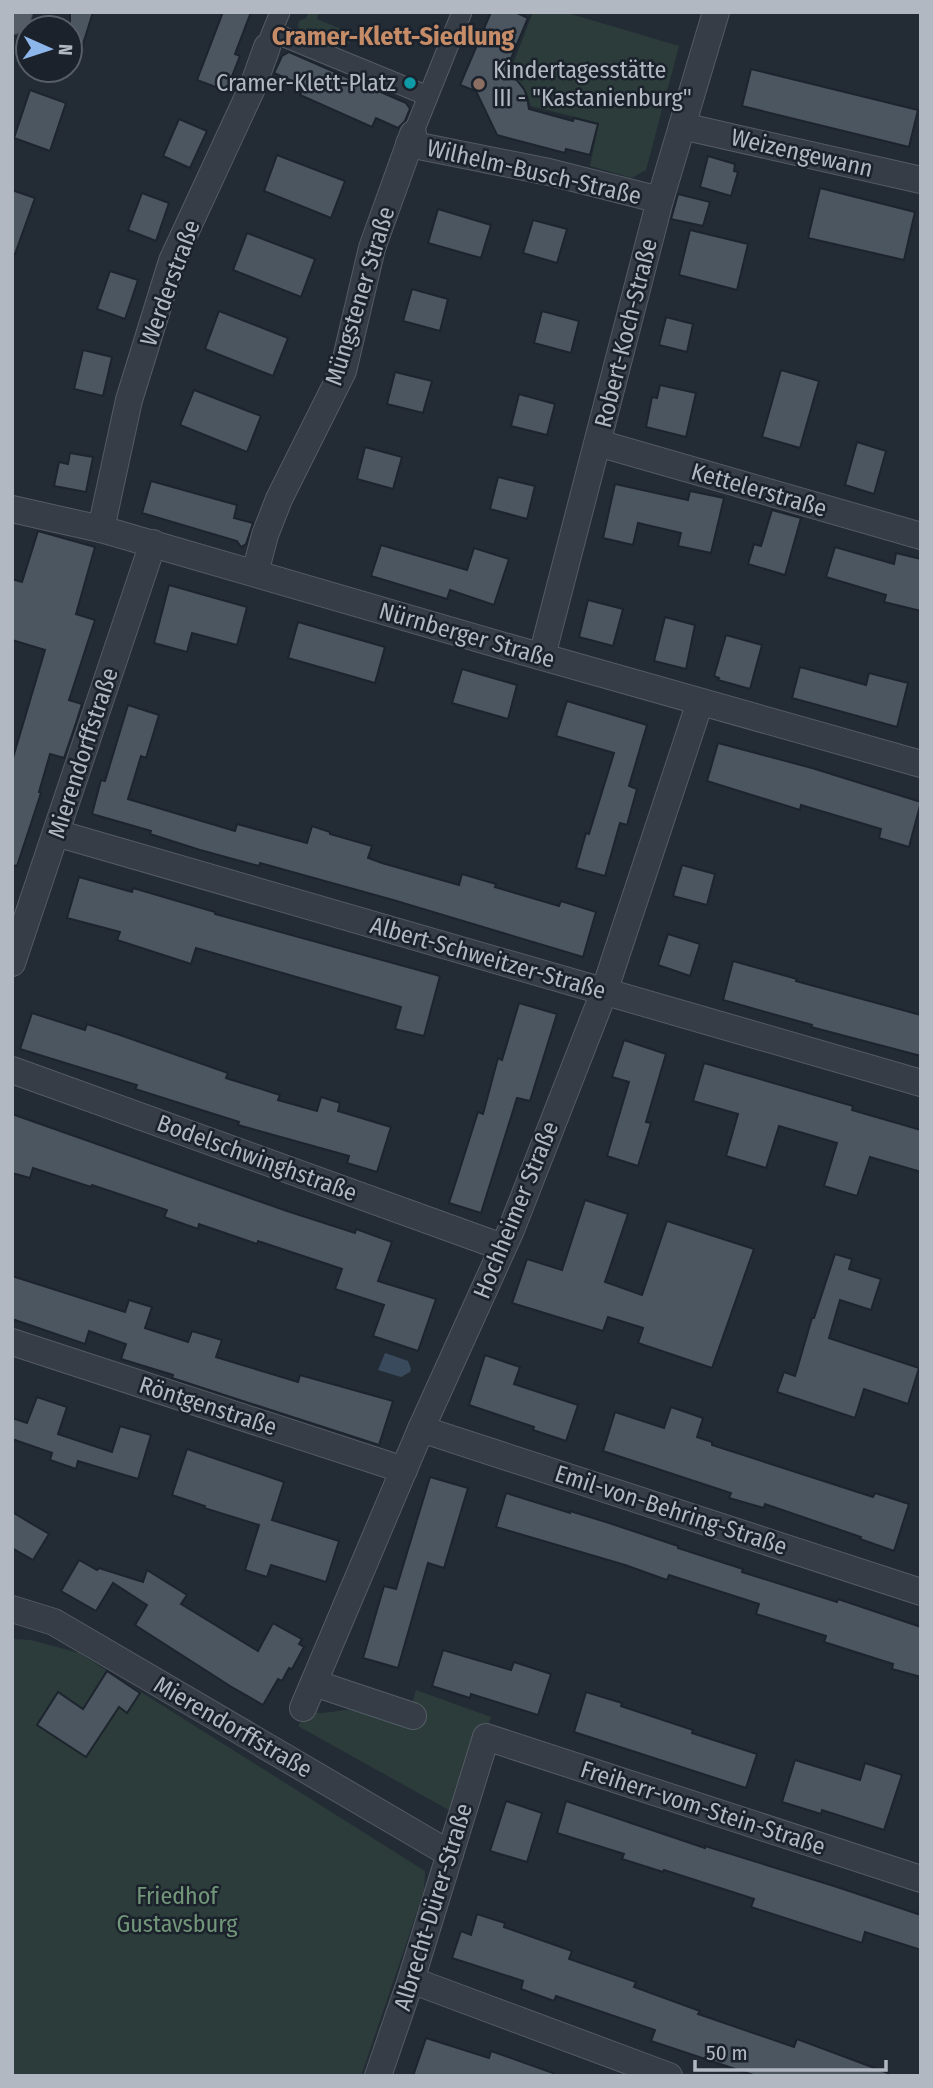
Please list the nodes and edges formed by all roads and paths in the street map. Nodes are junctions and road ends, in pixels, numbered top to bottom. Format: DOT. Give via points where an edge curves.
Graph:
graph roads {
  1 [pos="280,12"];
  2 [pos="716,12"];
  3 [pos="455,14"];
  4 [pos="269,39"];
  5 [pos="428,96"];
  6 [pos="682,126"];
  7 [pos="411,139"];
  8 [pos="921,180"];
  9 [pos="660,200"];
  10 [pos="598,443"];
  11 [pos="12,509"];
  12 [pos="101,528"];
  13 [pos="921,536"];
  14 [pos="153,543"];
  15 [pos="255,573"];
  16 [pos="542,656"];
  17 [pos="700,702"];
  18 [pos="921,764"];
  19 [pos="56,833"];
  20 [pos="12,963"];
  21 [pos="604,992"];
  22 [pos="12,1070"];
  23 [pos="921,1083"];
  24 [pos="502,1247"];
  25 [pos="12,1342"];
  26 [pos="421,1429"];
  27 [pos="404,1470"];
  28 [pos="921,1592"];
  29 [pos="12,1609"];
  30 [pos="314,1683"];
  31 [pos="303,1708"];
  32 [pos="413,1716"];
  33 [pos="486,1737"];
  34 [pos="450,1854"];
  35 [pos="921,1880"];
  36 [pos="411,1980"];
  37 [pos="378,2076"];
  38 [pos="669,2076"];
  1 -- 4 [label="street"];
  2 -- 6 [label="street, Robert-Koch-Straße"];
  3 -- 5 [label="street"];
  4 -- 5 [label="street"];
  4 -- 12 [label="street, Werderstraße" via="172,261 130,400"];
  5 -- 7 [label="street"];
  6 -- 8 [label="street, Weizengewann"];
  6 -- 9 [label="street, Robert-Koch-Straße"];
  7 -- 9 [label="street, Wilhelm-Busch-Straße"];
  7 -- 15 [label="street, Müngstener Straße" via="372,248 343,371 279,499"];
  9 -- 10 [label="street, Robert-Koch-Straße"];
  10 -- 13 [label="street, Kettelerstraße"];
  10 -- 16 [label="street, Robert-Koch-Straße"];
  11 -- 12 [label="street, Nürnberger Straße"];
  12 -- 14 [label="street, Nürnberger Straße"];
  14 -- 15 [label="street, Nürnberger Straße"];
  14 -- 19 [label="street, Mierendorffstraße"];
  15 -- 16 [label="street, Nürnberger Straße"];
  16 -- 17 [label="street, Nürnberger Straße"];
  17 -- 18 [label="street, Nürnberger Straße"];
  17 -- 21 [label="street, Hochheimer Straße"];
  19 -- 20 [label="street, Mierendorffstraße"];
  19 -- 21 [label="street, Albert-Schweitzer-Straße"];
  21 -- 23 [label="street, Albert-Schweitzer-Straße"];
  21 -- 24 [label="street, Hochheimer Straße"];
  22 -- 24 [label="street, Bodelschwinghstraße"];
  24 -- 26 [label="street, Hochheimer Straße"];
  25 -- 27 [label="street, Röntgenstraße"];
  26 -- 27 [label="street, Hochheimer Straße"];
  26 -- 28 [label="street, Emil-von-Behring-Straße"];
  27 -- 30 [label="street, Hochheimer Straße"];
  29 -- 34 [label="street, Mierendorffstraße" via="54,1622"];
  30 -- 31 [label="street, Hochheimer Straße"];
  30 -- 32 [label="street"];
  33 -- 34 [label="street, Albrecht-Dürer-Straße"];
  33 -- 35 [label="street, Freiherr-vom-Stein-Straße"];
  34 -- 36 [label="street, Albrecht-Dürer-Straße"];
  36 -- 37 [label="street, Albrecht-Dürer-Straße"];
  36 -- 38 [label="street"];
}
